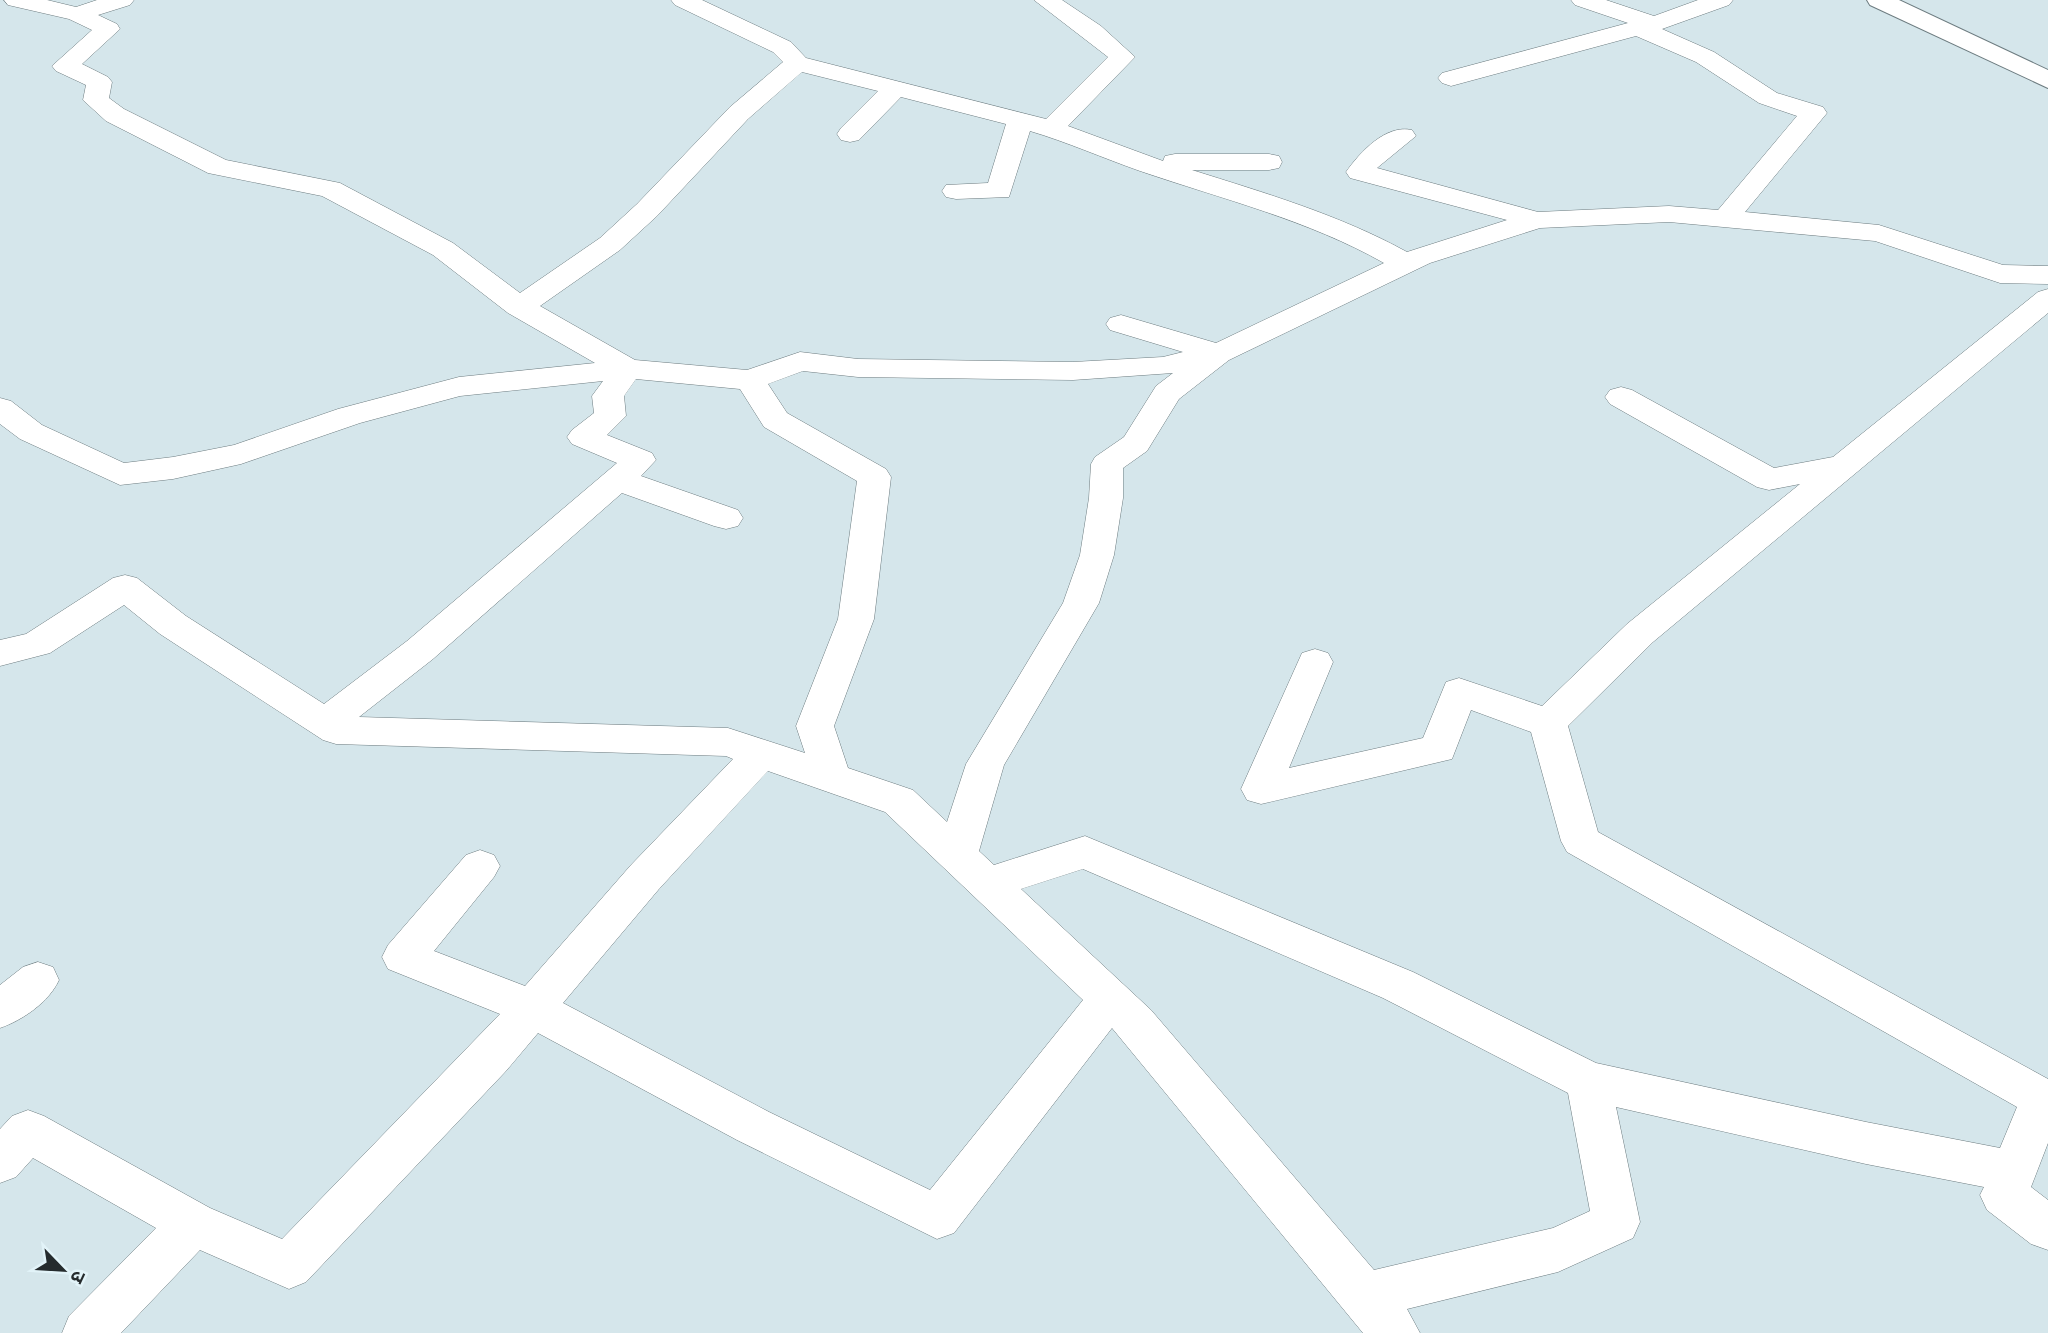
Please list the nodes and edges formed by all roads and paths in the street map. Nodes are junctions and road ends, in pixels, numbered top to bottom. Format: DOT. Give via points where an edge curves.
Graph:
graph roads {
  1 [pos="16,0"];
  2 [pos="122,0"];
  3 [pos="683,0"];
  4 [pos="1046,0"];
  5 [pos="1583,0"];
  6 [pos="1721,0"];
  7 [pos="1879,0"];
  8 [pos="77,14"];
  9 [pos="1646,26"];
  10 [pos="797,63"];
  11 [pos="1451,79"];
  12 [pos="2048,80"];
  13 [pos="896,89"];
  14 [pos="1020,121"];
  15 [pos="1050,129"];
  16 [pos="850,134"];
  17 [pos="1403,136"];
  18 [pos="1139,162"];
  19 [pos="1269,162"];
  20 [pos="956,191"];
  21 [pos="1725,219"];
  22 [pos="1537,220"];
  23 [pos="1406,264"];
  24 [pos="2048,275"];
  25 [pos="2048,298"];
  26 [pos="519,307"];
  27 [pos="1121,324"];
  28 [pos="1218,353"];
  29 [pos="628,369"];
  30 [pos="750,380"];
  31 [pos="1620,397"];
  32 [pos="0,408"];
  33 [pos="31,432"];
  34 [pos="0,447"];
  35 [pos="1843,466"];
  36 [pos="618,480"];
  37 [pos="726,518"];
  38 [pos="0,653"];
  39 [pos="1315,662"];
  40 [pos="324,723"];
  41 [pos="1548,723"];
  42 [pos="762,753"];
  43 [pos="832,777"];
  44 [pos="480,866"];
  45 [pos="972,870"];
  46 [pos="38,980"];
  47 [pos="1110,998"];
  48 [pos="532,1008"];
  49 [pos="0,1010"];
  50 [pos="1588,1081"];
  51 [pos="0,1161"];
  52 [pos="2014,1172"];
  53 [pos="193,1224"];
  54 [pos="2048,1228"];
  55 [pos="1364,1296"];
  56 [pos="86,1333"];
  57 [pos="1395,1333"];
  1 -- 8 [label="street"];
  2 -- 8 [label="street"];
  3 -- 10 [label="street" via="782,47"];
  4 -- 15 [label="street" via="1123,57"];
  5 -- 9 [label="street"];
  6 -- 9 [label="street"];
  7 -- 12 [label="main road"];
  8 -- 26 [label="street" via="108,29 65,66 99,82 96,100 115,115 218,167 330,189 443,249"];
  9 -- 11 [label="street"];
  9 -- 21 [label="street" via="1768,98 1814,113"];
  10 -- 13 [label="street"];
  10 -- 26 [label="street" via="739,113 610,244"];
  13 -- 14 [label="street"];
  13 -- 16 [label="street"];
  14 -- 15 [label="street"];
  14 -- 20 [label="street" via="999,191"];
  15 -- 18 [label="street"];
  17 -- 22 [label="street" via="1372,156 1360,172"];
  18 -- 19 [label="street"];
  18 -- 23 [label="street" via="1277,206 1362,239"];
  21 -- 22 [label="street" via="1669,214"];
  21 -- 24 [label="street" via="1879,233 2000,274"];
  22 -- 23 [label="street"];
  23 -- 28 [label="street"];
  25 -- 35 [label="street"];
  26 -- 29 [label="street"];
  27 -- 28 [label="street"];
  28 -- 30 [label="street" via="1163,366 1073,372 858,368 800,361"];
  28 -- 45 [label="street" via="1167,393 1136,444 1107,464 1097,555 1081,603 985,764"];
  29 -- 30 [label="street"];
  29 -- 33 [label="street" via="459,387 349,416 241,454 120,474"];
  29 -- 36 [label="street" via="608,396 610,416 583,437 640,460"];
  30 -- 43 [label="street" via="775,420 874,477 856,619 815,726"];
  31 -- 35 [label="street" via="1769,479"];
  32 -- 33 [label="street"];
  33 -- 34 [label="street"];
  35 -- 41 [label="street" via="1640,633"];
  36 -- 37 [label="street"];
  36 -- 40 [label="street" via="421,650"];
  38 -- 40 [label="street" via="37,644 125,587 173,625"];
  39 -- 41 [label="street" via="1261,789 1438,749 1459,692"];
  40 -- 42 [label="street" via="336,730 383,733 728,742"];
  41 -- 52 [label="street" via="1581,841 2043,1099"];
  42 -- 43 [label="street"];
  42 -- 48 [label="street" via="645,877"];
  43 -- 45 [label="street" via="899,801"];
  44 -- 48 [label="street" via="403,957"];
  45 -- 47 [label="street"];
  45 -- 50 [label="street" via="1085,852 1398,985"];
  46 -- 49 [label="street"];
  47 -- 48 [label="street" via="937,1217 753,1126"];
  47 -- 55 [label="street" via="1136,1023"];
  48 -- 53 [label="street" via="289,1266"];
  50 -- 52 [label="street"];
  50 -- 55 [label="street" via="1616,1222 1559,1249"];
  51 -- 53 [label="street" via="29,1131"];
  52 -- 54 [label="street" via="2004,1195"];
  53 -- 56 [label="street"];
  55 -- 57 [label="street"];
}
